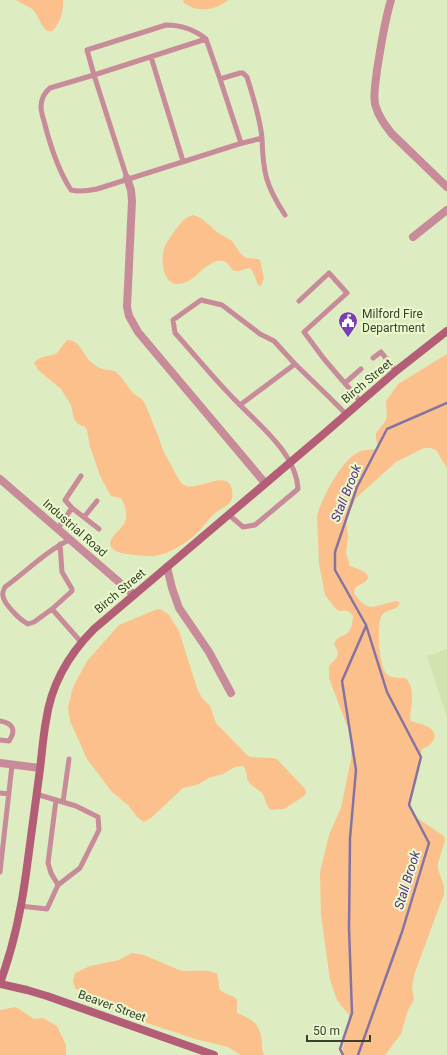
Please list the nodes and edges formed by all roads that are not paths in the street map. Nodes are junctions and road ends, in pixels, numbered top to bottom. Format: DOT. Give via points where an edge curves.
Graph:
graph roads {
  1 [pos="391,0"];
  2 [pos="206,39"];
  3 [pos="151,57"];
  4 [pos="94,75"];
  5 [pos="220,78"];
  6 [pos="262,138"];
  7 [pos="240,143"];
  8 [pos="183,161"];
  9 [pos="127,178"];
  10 [pos="447,188"];
  11 [pos="447,210"];
  12 [pos="285,215"];
  13 [pos="413,237"];
  14 [pos="299,301"];
  15 [pos="447,331"];
  16 [pos="373,358"];
  17 [pos="295,364"];
  18 [pos="361,369"];
  19 [pos="396,371"];
  20 [pos="345,383"];
  21 [pos="360,401"];
  22 [pos="240,405"];
  23 [pos="346,414"];
  24 [pos="290,462"];
  25 [pos="81,476"];
  26 [pos="0,479"];
  27 [pos="265,483"];
  28 [pos="97,501"];
  29 [pos="72,508"];
  30 [pos="228,514"];
  31 [pos="84,517"];
  32 [pos="58,528"];
  33 [pos="99,529"];
  34 [pos="71,540"];
  35 [pos="60,544"];
  36 [pos="167,567"];
  37 [pos="134,595"];
  38 [pos="52,609"];
  39 [pos="81,642"];
  40 [pos="231,693"];
  41 [pos="0,721"];
  42 [pos="0,740"];
  43 [pos="69,759"];
  44 [pos="0,763"];
  45 [pos="12,764"];
  46 [pos="40,768"];
  47 [pos="0,793"];
  48 [pos="9,794"];
  49 [pos="36,794"];
  50 [pos="56,800"];
  51 [pos="63,802"];
  52 [pos="0,872"];
  53 [pos="58,884"];
  54 [pos="20,906"];
  55 [pos="0,984"];
  56 [pos="214,1055"];
  1 -- 10 [label="street" via="380,49 375,103 382,120 392,134"];
  2 -- 3 [label="lane"];
  2 -- 4 [label="lane" via="199,33 176,25 166,25 87,50"];
  2 -- 5 [label="lane"];
  3 -- 4 [label="lane"];
  3 -- 8 [label="lane"];
  4 -- 9 [label="lane"];
  4 -- 9 [label="lane" via="50,88 46,92 41,108 51,148 71,190 84,192"];
  5 -- 6 [label="lane" via="240,73 247,77"];
  5 -- 7 [label="lane"];
  6 -- 7 [label="lane"];
  6 -- 12 [label="lane" via="265,177 272,195"];
  7 -- 8 [label="lane"];
  8 -- 9 [label="lane"];
  9 -- 27 [label="street" via="132,201 127,294 129,316 138,332"];
  11 -- 13 [label="street"];
  14 -- 20 [label="lane" via="329,273 347,293 304,332"];
  15 -- 19 [label="street, Birch Street"];
  16 -- 19 [label="lane" via="381,352"];
  17 -- 22 [label="lane"];
  17 -- 22 [label="lane" via="274,341 260,334 222,305 201,300 173,320 175,333"];
  17 -- 23 [label="lane"];
  18 -- 20 [label="lane"];
  19 -- 21 [label="street, Birch Street"];
  20 -- 21 [label="lane"];
  21 -- 23 [label="street, Birch Street"];
  22 -- 24 [label="lane" via="275,440"];
  23 -- 24 [label="street, Birch Street"];
  24 -- 27 [label="street, Birch Street"];
  24 -- 30 [label="lane" via="298,489 255,525 243,527"];
  25 -- 29 [label="lane" via="65,500"];
  26 -- 32 [label="street, Industrial Road"];
  27 -- 30 [label="street, Birch Street"];
  28 -- 31 [label="lane"];
  29 -- 31 [label="lane"];
  29 -- 32 [label="lane"];
  30 -- 36 [label="street, Birch Street"];
  31 -- 33 [label="lane"];
  32 -- 34 [label="street, Industrial Road"];
  34 -- 35 [label="lane"];
  34 -- 37 [label="street, Industrial Road"];
  35 -- 38 [label="lane" via="62,572 72,591"];
  35 -- 38 [label="lane" via="5,587 2,595 18,618 28,624"];
  36 -- 37 [label="street, Birch Street"];
  36 -- 40 [label="street" via="179,608 209,652"];
  37 -- 39 [label="street, Birch Street"];
  38 -- 39 [label="lane"];
  39 -- 46 [label="street, Birch Street" via="61,673 52,694"];
  41 -- 42 [label="lane" via="8,722 12,728 9,740"];
  43 -- 51 [label="lane"];
  44 -- 45 [label="street"];
  45 -- 46 [label="street"];
  45 -- 48 [label="lane"];
  46 -- 49 [label="street, Birch Street"];
  47 -- 48 [label="lane"];
  48 -- 52 [label="lane"];
  49 -- 50 [label="lane"];
  49 -- 54 [label="street, Birch Street"];
  50 -- 51 [label="lane"];
  50 -- 53 [label="lane" via="48,864"];
  51 -- 53 [label="lane" via="98,817 99,830 80,868"];
  53 -- 54 [label="lane" via="46,909"];
  54 -- 55 [label="street, Birch Street" via="17,927"];
  55 -- 56 [label="street, Beaver Street" via="48,996"];
}
